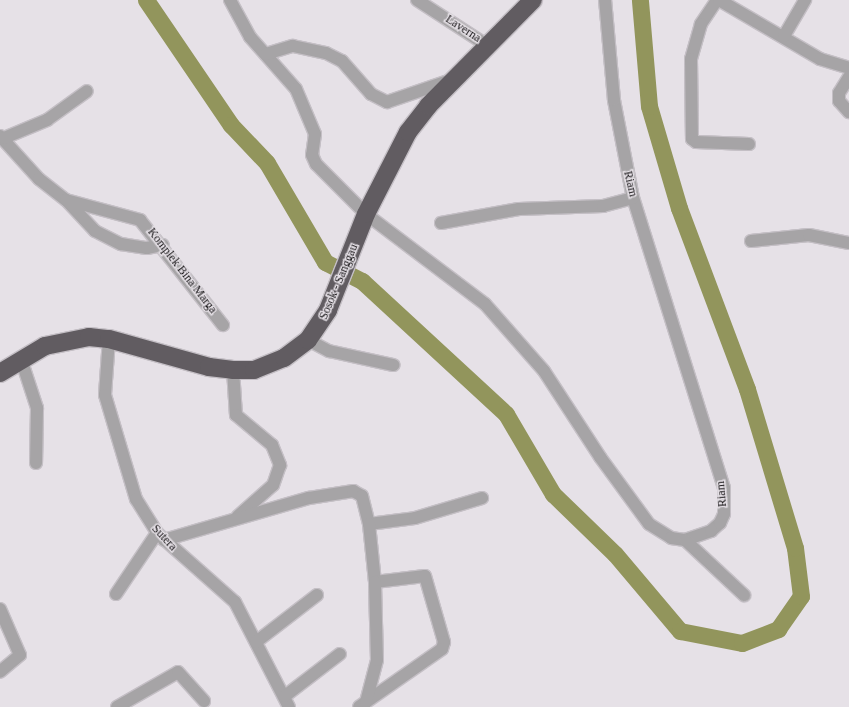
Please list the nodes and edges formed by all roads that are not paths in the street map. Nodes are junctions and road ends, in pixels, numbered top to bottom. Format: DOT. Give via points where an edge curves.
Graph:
graph roads {
  1 [pos="230,0"];
  2 [pos="417,0"];
  3 [pos="533,0"];
  4 [pos="605,0"];
  5 [pos="718,0"];
  6 [pos="805,0"];
  7 [pos="784,36"];
  8 [pos="488,46"];
  9 [pos="266,54"];
  10 [pos="849,68"];
  11 [pos="849,77"];
  12 [pos="455,78"];
  13 [pos="87,91"];
  14 [pos="849,112"];
  15 [pos="2,137"];
  16 [pos="749,144"];
  17 [pos="633,198"];
  18 [pos="66,200"];
  19 [pos="366,214"];
  20 [pos="441,223"];
  21 [pos="751,241"];
  22 [pos="849,243"];
  23 [pos="163,245"];
  24 [pos="223,325"];
  25 [pos="109,339"];
  26 [pos="308,340"];
  27 [pos="21,359"];
  28 [pos="393,366"];
  29 [pos="233,370"];
  30 [pos="0,373"];
  31 [pos="36,463"];
  32 [pos="482,498"];
  33 [pos="238,516"];
  34 [pos="370,524"];
  35 [pos="160,536"];
  36 [pos="685,540"];
  37 [pos="375,582"];
  38 [pos="116,594"];
  39 [pos="744,595"];
  40 [pos="317,596"];
  41 [pos="0,609"];
  42 [pos="256,642"];
  43 [pos="340,654"];
  44 [pos="0,672"];
  45 [pos="204,701"];
  46 [pos="287,702"];
  47 [pos="363,704"];
  48 [pos="117,707"];
  1 -- 9 [label="street" via="244,29"];
  2 -- 8 [label="street, Laverna"];
  3 -- 8 [label="highway, Sosok - Sanggau"];
  4 -- 17 [label="street, Riam" via="614,100"];
  5 -- 7 [label="street"];
  5 -- 16 [label="street" via="700,24 691,59 692,139 696,142"];
  6 -- 7 [label="street"];
  7 -- 10 [label="street" via="830,64"];
  8 -- 12 [label="highway, Sosok - Sanggau"];
  9 -- 12 [label="street" via="293,46 326,53 349,67 371,94 387,102"];
  9 -- 19 [label="street" via="296,89 315,134 312,155 316,164"];
  11 -- 14 [label="street" via="839,101"];
  12 -- 19 [label="highway, Sosok - Sanggau" via="408,132"];
  13 -- 15 [label="street" via="47,120"];
  15 -- 18 [label="street, Komplek Bina Marga" via="39,179"];
  17 -- 20 [label="street" via="603,206 519,209"];
  17 -- 36 [label="street, Riam" via="724,488 724,514 720,523 711,531"];
  18 -- 23 [label="street, Komplek Bina Marga" via="140,220"];
  18 -- 23 [label="street" via="95,231 121,244 147,248"];
  19 -- 26 [label="highway, Sosok - Sanggau" via="330,305"];
  19 -- 36 [label="street" via="485,304 544,371 600,457 650,524 670,538"];
  21 -- 22 [label="street" via="808,235"];
  23 -- 24 [label="street, Komplek Bina Marga"];
  25 -- 27 [label="highway, Sosok - Sanggau" via="68,339"];
  25 -- 29 [label="highway, Sosok - Sanggau" via="209,367"];
  25 -- 35 [label="street, Sutera" via="105,395 133,492"];
  26 -- 28 [label="street" via="329,351"];
  26 -- 29 [label="highway, Sosok - Sanggau" via="268,365"];
  27 -- 30 [label="highway, Sosok - Sanggau"];
  27 -- 31 [label="street" via="37,408"];
  29 -- 33 [label="street" via="236,415 272,445 280,466 273,485"];
  32 -- 34 [label="street" via="415,518"];
  33 -- 34 [label="street" via="353,490 365,502"];
  33 -- 35 [label="street"];
  34 -- 37 [label="street"];
  35 -- 38 [label="street"];
  35 -- 42 [label="street, Sutera" via="231,597"];
  36 -- 39 [label="street"];
  37 -- 47 [label="street" via="377,660"];
  37 -- 47 [label="street" via="425,576 444,642 442,649"];
  40 -- 42 [label="street"];
  41 -- 44 [label="street" via="20,655"];
  42 -- 46 [label="street, Sutera"];
  43 -- 46 [label="street"];
  45 -- 48 [label="street" via="178,672"];
}
